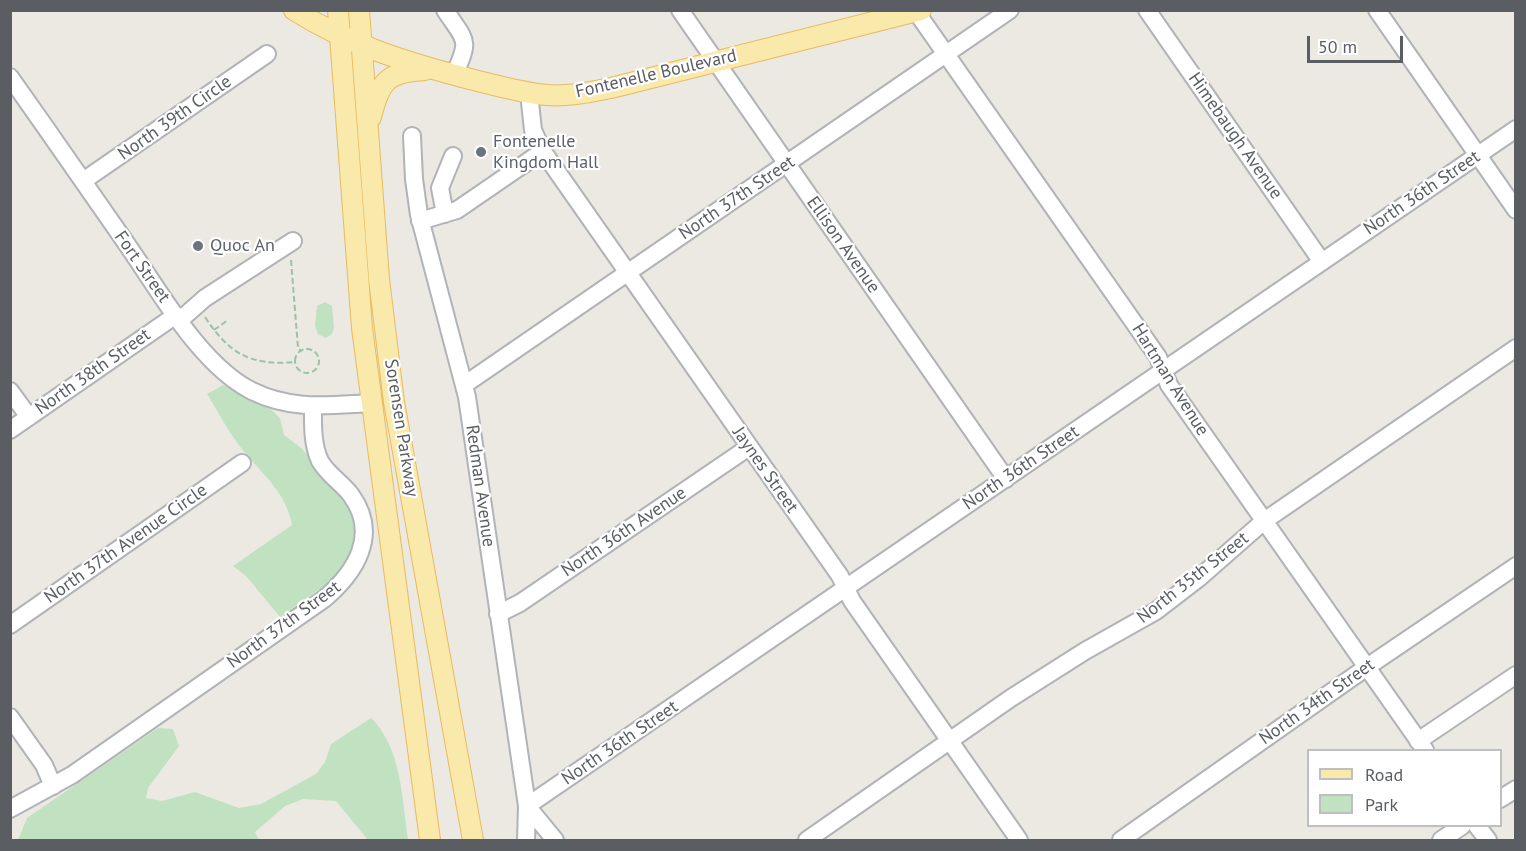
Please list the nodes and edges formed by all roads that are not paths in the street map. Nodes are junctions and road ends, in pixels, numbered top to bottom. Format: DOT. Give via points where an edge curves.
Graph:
graph roads {
  1 [pos="294,10"];
  2 [pos="338,10"];
  3 [pos="359,10"];
  4 [pos="445,10"];
  5 [pos="680,10"];
  6 [pos="1010,10"];
  7 [pos="1147,10"];
  8 [pos="1377,10"];
  9 [pos="917,11"];
  10 [pos="339,36"];
  11 [pos="361,45"];
  12 [pos="267,54"];
  13 [pos="947,54"];
  14 [pos="715,61"];
  15 [pos="435,69"];
  16 [pos="454,75"];
  17 [pos="10,77"];
  18 [pos="529,93"];
  19 [pos="1515,129"];
  20 [pos="368,131"];
  21 [pos="412,136"];
  22 [pos="543,151"];
  23 [pos="1478,155"];
  24 [pos="453,156"];
  25 [pos="787,164"];
  26 [pos="83,181"];
  27 [pos="1515,210"];
  28 [pos="445,213"];
  29 [pos="420,221"];
  30 [pos="293,241"];
  31 [pos="1322,262"];
  32 [pos="628,273"];
  33 [pos="178,318"];
  34 [pos="1515,348"];
  35 [pos="1163,370"];
  36 [pos="464,385"];
  37 [pos="10,391"];
  38 [pos="373,403"];
  39 [pos="312,406"];
  40 [pos="29,417"];
  41 [pos="10,430"];
  42 [pos="401,440"];
  43 [pos="749,447"];
  44 [pos="242,463"];
  45 [pos="1006,479"];
  46 [pos="1264,521"];
  47 [pos="1515,566"];
  48 [pos="846,588"];
  49 [pos="498,614"];
  50 [pos="10,625"];
  51 [pos="1367,667"];
  52 [pos="1515,675"];
  53 [pos="10,717"];
  54 [pos="950,740"];
  55 [pos="1421,746"];
  56 [pos="53,786"];
  57 [pos="1515,789"];
  58 [pos="1502,798"];
  59 [pos="527,806"];
  60 [pos="10,809"];
  61 [pos="1459,827"];
  62 [pos="1478,827"];
  63 [pos="430,840"];
  64 [pos="473,840"];
  65 [pos="526,840"];
  66 [pos="555,840"];
  67 [pos="807,840"];
  68 [pos="1019,840"];
  69 [pos="1121,840"];
  70 [pos="1441,840"];
  71 [pos="1488,840"];
  1 -- 10 [label="main road, Fontenelle Boulevard"];
  2 -- 10 [label="main road, Sorensen Parkway"];
  3 -- 11 [label="main road, Sorensen Parkway"];
  4 -- 16 [label="street" via="466,45"];
  5 -- 14 [label="street, Ellison Avenue"];
  6 -- 13 [label="street, North 37th Street"];
  7 -- 31 [label="street, Himebaugh Avenue"];
  8 -- 23 [label="street"];
  9 -- 13 [label="street, Hartman Avenue"];
  9 -- 14 [label="main road, Fontenelle Boulevard"];
  10 -- 11 [label="main road, Fontenelle Boulevard"];
  10 -- 38 [label="main road, Sorensen Parkway" via="362,328"];
  11 -- 15 [label="main road, Fontenelle Boulevard"];
  11 -- 20 [label="main road, Sorensen Parkway"];
  12 -- 26 [label="street, North 39th Circle"];
  13 -- 25 [label="street, North 37th Street"];
  13 -- 35 [label="street, Hartman Avenue" via="1158,357"];
  14 -- 18 [label="main road, Fontenelle Boulevard" via="586,93"];
  14 -- 25 [label="street, Ellison Avenue"];
  15 -- 16 [label="main road, Fontenelle Boulevard"];
  15 -- 20 [label="main road" via="392,75 376,97"];
  16 -- 18 [label="main road, Fontenelle Boulevard"];
  17 -- 26 [label="street, Fort Street"];
  18 -- 22 [label="street, Jaynes Street" via="533,130"];
  19 -- 23 [label="street, North 36th Street"];
  20 -- 42 [label="main road, Sorensen Parkway" via="380,279"];
  21 -- 29 [label="street, Redman Avenue"];
  22 -- 28 [label="street" via="457,210"];
  22 -- 32 [label="street, Jaynes Street"];
  23 -- 27 [label="street"];
  23 -- 31 [label="street, North 36th Street"];
  24 -- 28 [label="street" via="440,188"];
  25 -- 32 [label="street, North 37th Street"];
  25 -- 45 [label="street, Ellison Avenue"];
  26 -- 33 [label="street, Fort Street"];
  28 -- 29 [label="street"];
  29 -- 36 [label="street, Redman Avenue"];
  30 -- 33 [label="street, North 38th Street"];
  31 -- 35 [label="street, North 36th Street"];
  32 -- 36 [label="street, North 37th Street"];
  32 -- 43 [label="street, Jaynes Street"];
  33 -- 39 [label="street, Fort Street" via="208,358 233,380 272,399"];
  33 -- 40 [label="street, North 38th Street"];
  34 -- 46 [label="street, North 35th Street"];
  35 -- 45 [label="street, North 36th Street"];
  35 -- 46 [label="street, Hartman Avenue" via="1169,385"];
  36 -- 49 [label="street, Redman Avenue"];
  37 -- 40 [label="street"];
  38 -- 39 [label="street"];
  38 -- 42 [label="main road" via="387,410"];
  38 -- 63 [label="main road, Sorensen Parkway"];
  39 -- 56 [label="street, North 37th Street" via="320,459 354,500 363,525 361,551 346,578 314,606"];
  40 -- 41 [label="street, North 38th Street"];
  42 -- 64 [label="main road, Sorensen Parkway"];
  43 -- 48 [label="street, Jaynes Street"];
  43 -- 49 [label="street, North 36th Avenue" via="520,603"];
  44 -- 50 [label="street, North 37th Avenue Circle"];
  45 -- 48 [label="street, North 36th Street"];
  46 -- 51 [label="street, Hartman Avenue"];
  46 -- 54 [label="street, North 35th Street" via="1156,610 1052,672"];
  47 -- 51 [label="street, North 34th Street"];
  48 -- 54 [label="street, Jaynes Street"];
  48 -- 59 [label="street, North 36th Street"];
  49 -- 59 [label="street, Redman Avenue"];
  51 -- 55 [label="street, Hartman Avenue"];
  51 -- 69 [label="street, North 34th Street"];
  52 -- 55 [label="street"];
  53 -- 56 [label="street" via="44,765"];
  54 -- 67 [label="street, North 35th Street"];
  54 -- 68 [label="street, Jaynes Street"];
  56 -- 60 [label="street, North 37th Street"];
  57 -- 58 [label="street"];
  59 -- 65 [label="street, Redman Avenue"];
  59 -- 66 [label="street"];
  61 -- 70 [label="street"];
  62 -- 71 [label="street"];
}
